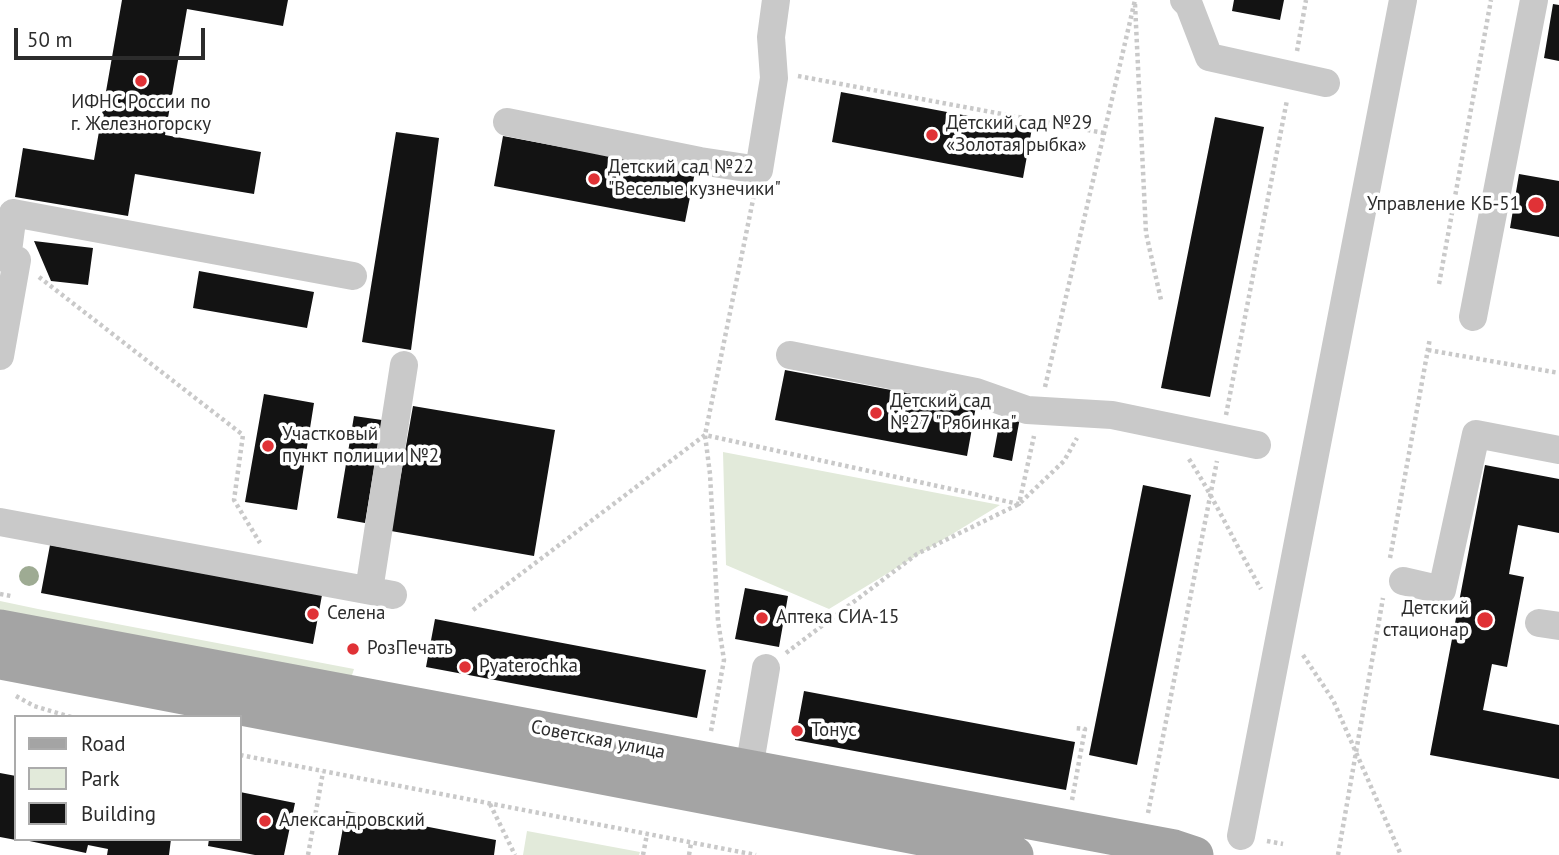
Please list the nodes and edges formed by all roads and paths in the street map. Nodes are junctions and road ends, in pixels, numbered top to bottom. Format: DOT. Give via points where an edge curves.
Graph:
graph roads {
  1 [pos="776,0"];
  2 [pos="1135,0"];
  3 [pos="1184,0"];
  4 [pos="1306,0"];
  5 [pos="1403,0"];
  6 [pos="1491,0"];
  7 [pos="1534,0"];
  8 [pos="1292,75"];
  9 [pos="774,78"];
  10 [pos="1326,83"];
  11 [pos="507,122"];
  12 [pos="1104,133"];
  13 [pos="759,170"];
  14 [pos="8,259"];
  15 [pos="353,276"];
  16 [pos="1439,284"];
  17 [pos="1161,300"];
  18 [pos="1473,317"];
  19 [pos="1428,349"];
  20 [pos="790,355"];
  21 [pos="0,356"];
  22 [pos="404,365"];
  23 [pos="1559,373"];
  24 [pos="1040,411"];
  25 [pos="1112,415"];
  26 [pos="705,435"];
  27 [pos="1221,438"];
  28 [pos="1257,445"];
  29 [pos="1559,450"];
  30 [pos="1018,504"];
  31 [pos="0,522"];
  32 [pos="278,573"];
  33 [pos="1403,581"];
  34 [pos="473,610"];
  35 [pos="0,628"];
  36 [pos="766,668"];
  37 [pos="6,677"];
  38 [pos="64,715"];
  39 [pos="221,715"];
  40 [pos="242,719"];
  41 [pos="1074,728"];
  42 [pos="711,731"];
  43 [pos="1356,751"];
  44 [pos="242,755"];
  45 [pos="749,769"];
  46 [pos="323,772"];
  47 [pos="1072,801"];
  48 [pos="490,804"];
  49 [pos="1148,816"];
  50 [pos="647,834"];
  51 [pos="1241,836"];
  52 [pos="691,843"];
  53 [pos="1180,853"];
  54 [pos="308,855"];
  55 [pos="515,855"];
  56 [pos="643,855"];
  57 [pos="689,855"];
  58 [pos="756,855"];
  59 [pos="1015,855"];
  60 [pos="1338,855"];
  61 [pos="1344,855"];
  62 [pos="1401,855"];
  1 -- 9 [label="street" via="771,37"];
  2 -- 12 [label="path"];
  2 -- 17 [label="path" via="1146,233"];
  3 -- 8 [label="street" via="1209,57"];
  4 -- 8 [label="path"];
  5 -- 51 [label="street"];
  6 -- 16 [label="path"];
  7 -- 18 [label="street"];
  8 -- 10 [label="street"];
  8 -- 27 [label="path"];
  9 -- 12 [label="path" via="799,76 844,83"];
  9 -- 13 [label="street"];
  11 -- 13 [label="street"];
  12 -- 24 [label="path"];
  13 -- 26 [label="path"];
  14 -- 15 [label="street" via="13,213"];
  14 -- 21 [label="street"];
  14 -- 32 [label="path" via="243,435 234,500"];
  19 -- 23 [label="path"];
  20 -- 24 [label="street" via="976,392"];
  22 -- 32 [label="street" via="381,593"];
  24 -- 25 [label="street"];
  24 -- 30 [label="path"];
  25 -- 27 [label="street"];
  25 -- 30 [label="path" via="1081,431 1064,461"];
  26 -- 30 [label="path"];
  26 -- 34 [label="path"];
  26 -- 42 [label="path" via="724,660"];
  27 -- 28 [label="street"];
  27 -- 49 [label="path"];
  29 -- 33 [label="street" via="1476,434 1442,590"];
  30 -- 36 [label="path" via="918,554"];
  31 -- 32 [label="street"];
  35 -- 45 [label="main road, Советская улица"];
  36 -- 45 [label="street"];
  37 -- 38 [label="path" via="34,706"];
  37 -- 39 [label="main road, Советская улица"];
  40 -- 59 [label="main road, Советская улица"];
  41 -- 47 [label="path" via="1085,730"];
  43 -- 62 [label="path"];
  44 -- 46 [label="path"];
  45 -- 53 [label="main road, Советская улица"];
  46 -- 48 [label="path"];
  46 -- 54 [label="path"];
  48 -- 50 [label="path"];
  48 -- 55 [label="path"];
  50 -- 52 [label="path"];
  50 -- 56 [label="path"];
  52 -- 57 [label="path"];
  52 -- 58 [label="path"];
  60 -- 61 [label="path"];
}
